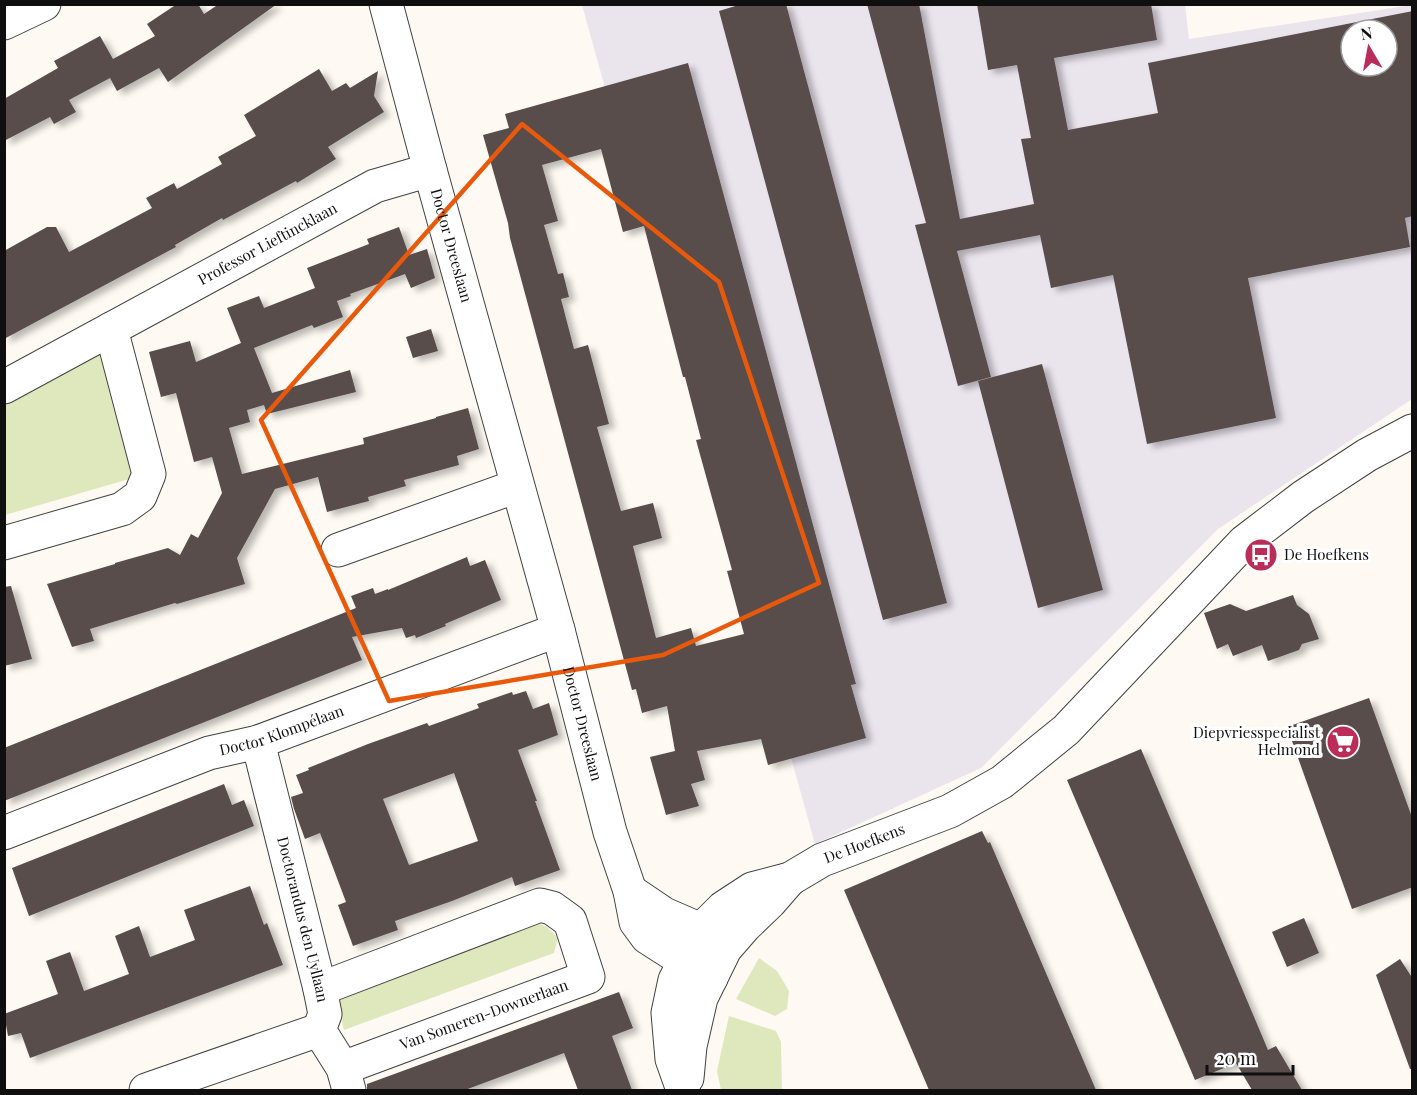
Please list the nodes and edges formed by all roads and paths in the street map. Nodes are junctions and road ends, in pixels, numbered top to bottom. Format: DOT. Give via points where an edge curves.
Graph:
graph roads {
  1 [pos="44,4"];
  2 [pos="386,4"];
  3 [pos="4,23"];
  4 [pos="430,170"];
  5 [pos="111,329"];
  6 [pos="4,387"];
  7 [pos="1413,431"];
  8 [pos="517,486"];
  9 [pos="4,543"];
  10 [pos="338,550"];
  11 [pos="558,630"];
  12 [pos="258,742"];
  13 [pos="4,833"];
  14 [pos="630,891"];
  15 [pos="713,939"];
  16 [pos="698,970"];
  17 [pos="320,988"];
  18 [pos="319,1030"];
  19 [pos="346,1079"];
  20 [pos="146,1090"];
  21 [pos="684,1090"];
  1 -- 3 [label="street"];
  2 -- 4 [label="street, Doctor Dreeslaan"];
  4 -- 5 [label="street, Professor Lieftincklaan" via="375,186"];
  4 -- 8 [label="street, Doctor Dreeslaan"];
  5 -- 6 [label="street, Professor Lieftincklaan"];
  5 -- 9 [label="street" via="149,474 140,496 122,509"];
  7 -- 15 [label="street, De Hoefkens" via="1312,491 1244,542 1066,730 1002,782 950,811 822,860 790,879 745,926"];
  8 -- 10 [label="street"];
  8 -- 11 [label="street, Doctor Dreeslaan"];
  11 -- 12 [label="street, Doctor Klompélaan"];
  11 -- 14 [label="street, Doctor Dreeslaan" via="610,832"];
  12 -- 13 [label="street, Doctor Klompélaan" via="209,753"];
  12 -- 17 [label="street, Doctorandus den Uyllaan"];
  14 -- 15 [label="street"];
  14 -- 16 [label="street, Doctor Dreeslaan" via="636,922 647,937"];
  15 -- 16 [label="street"];
  16 -- 21 [label="street" via="672,988 668,1013 672,1059"];
  17 -- 18 [label="street, Doctorandus den Uyllaan" via="325,1014"];
  17 -- 19 [label="street, Van Someren-Downerlaan" via="540,905 570,921 588,976"];
  18 -- 19 [label="street"];
  18 -- 20 [label="street"];
}
